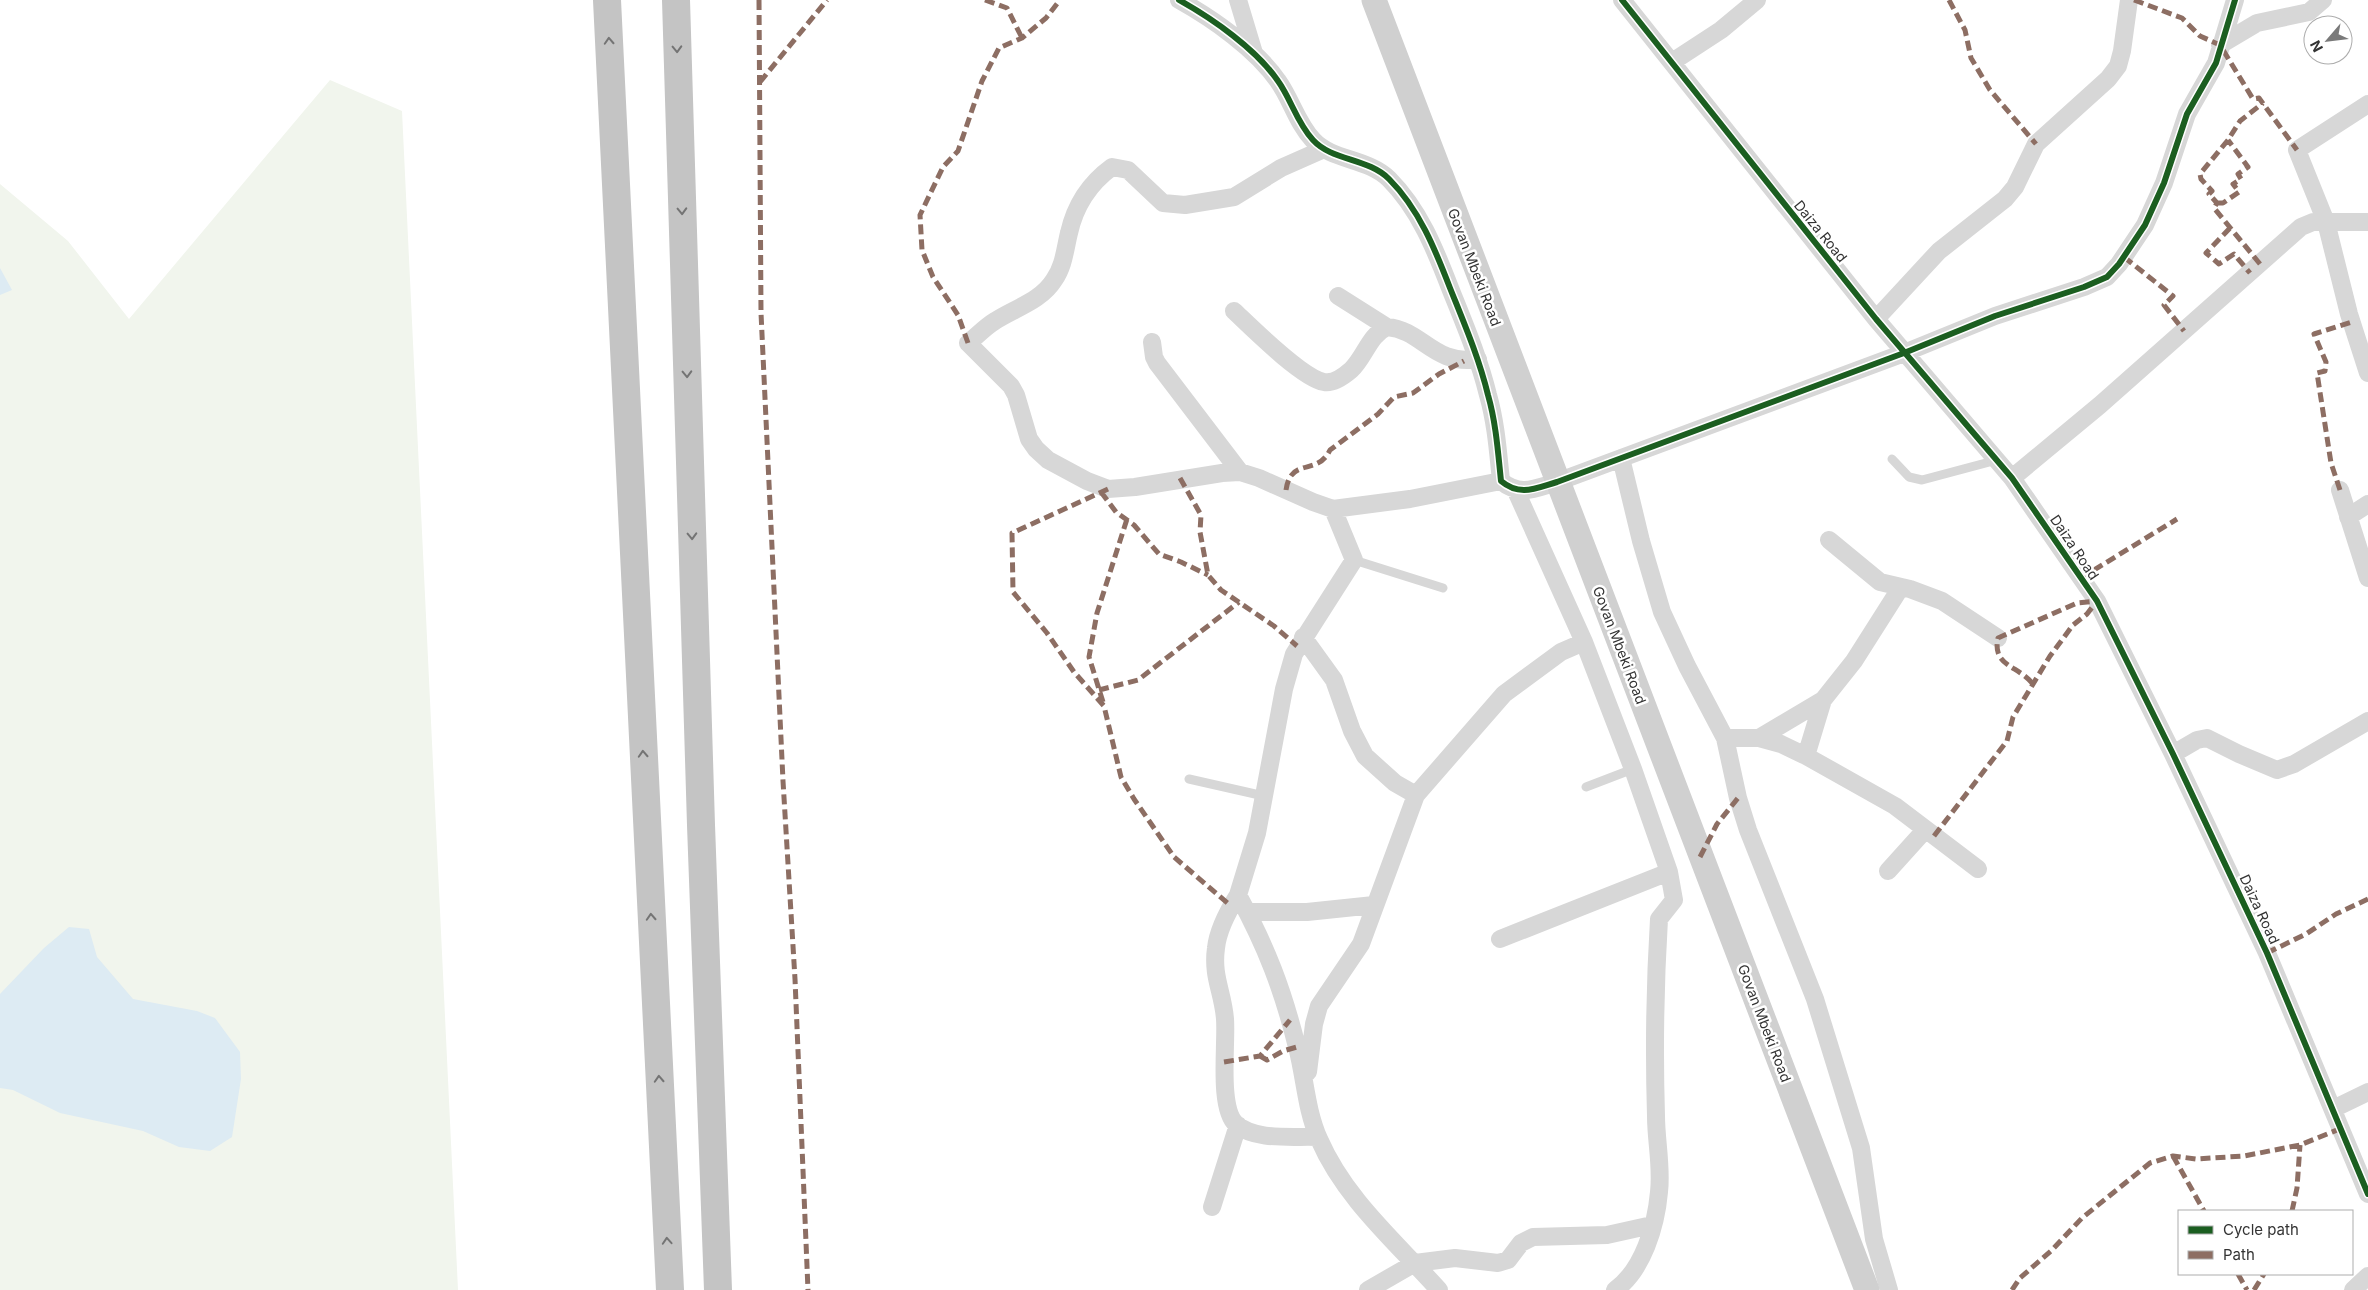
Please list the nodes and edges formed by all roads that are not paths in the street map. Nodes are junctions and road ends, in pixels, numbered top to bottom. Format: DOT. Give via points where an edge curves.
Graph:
graph roads {
  1 [pos="607,0"];
  2 [pos="676,0"];
  3 [pos="1179,0"];
  4 [pos="1238,0"];
  5 [pos="1374,0"];
  6 [pos="1622,0"];
  7 [pos="1757,0"];
  8 [pos="2130,0"];
  9 [pos="2235,0"];
  10 [pos="2323,0"];
  11 [pos="2220,45"];
  12 [pos="1254,53"];
  13 [pos="1672,62"];
  14 [pos="2368,104"];
  15 [pos="1324,149"];
  16 [pos="2326,222"];
  17 [pos="2368,222"];
  18 [pos="1338,296"];
  19 [pos="1234,312"];
  20 [pos="1876,319"];
  21 [pos="1388,326"];
  22 [pos="1152,342"];
  23 [pos="1904,353"];
  24 [pos="1478,359"];
  25 [pos="2368,373"];
  26 [pos="1621,458"];
  27 [pos="1892,459"];
  28 [pos="1997,460"];
  29 [pos="1240,472"];
  30 [pos="2012,478"];
  31 [pos="1557,482"];
  32 [pos="1509,486"];
  33 [pos="2340,490"];
  34 [pos="2368,504"];
  35 [pos="1333,509"];
  36 [pos="2348,517"];
  37 [pos="1829,540"];
  38 [pos="1354,560"];
  39 [pos="2368,578"];
  40 [pos="1901,587"];
  41 [pos="1442,588"];
  42 [pos="1303,637"];
  43 [pos="1998,638"];
  44 [pos="1584,642"];
  45 [pos="1823,700"];
  46 [pos="2368,720"];
  47 [pos="1725,738"];
  48 [pos="1759,738"];
  49 [pos="2173,754"];
  50 [pos="1806,756"];
  51 [pos="1633,770"];
  52 [pos="1189,779"];
  53 [pos="1586,787"];
  54 [pos="1416,795"];
  55 [pos="1264,796"];
  56 [pos="1925,830"];
  57 [pos="1978,869"];
  58 [pos="1888,871"];
  59 [pos="1669,872"];
  60 [pos="1238,895"];
  61 [pos="1374,905"];
  62 [pos="1247,912"];
  63 [pos="1500,939"];
  64 [pos="1307,1088"];
  65 [pos="2368,1092"];
  66 [pos="2334,1109"];
  67 [pos="1238,1125"];
  68 [pos="1318,1137"];
  69 [pos="2368,1194"];
  70 [pos="1212,1207"];
  71 [pos="1652,1225"];
  72 [pos="1415,1263"];
  73 [pos="2368,1276"];
  74 [pos="670,1290"];
  75 [pos="718,1290"];
  76 [pos="1368,1290"];
  77 [pos="1439,1290"];
  78 [pos="1615,1290"];
  79 [pos="1867,1290"];
  80 [pos="1888,1290"];
  81 [pos="2353,1290"];
  74 -- 1 [label="highway, one-way"];
  2 -- 75 [label="highway, one-way"];
  3 -- 12 [label="street"];
  4 -- 12 [label="street"];
  5 -- 31 [label="main road, Govan Mbeki Road"];
  6 -- 13 [label="street, Daiza Road"];
  7 -- 13 [label="street" via="1721,30"];
  8 -- 20 [label="street" via="2118,66 2108,79 2036,144 2015,187 2005,199 1939,251"];
  9 -- 11 [label="street"];
  10 -- 11 [label="street" via="2309,12 2257,24"];
  11 -- 23 [label="street" via="2216,63 2187,114 2164,182 2145,224 2107,277 1995,316"];
  12 -- 15 [label="street" via="1279,82 1308,134"];
  13 -- 20 [label="street, Daiza Road"];
  14 -- 16 [label="street" via="2297,150"];
  15 -- 24 [label="street" via="1376,168 1403,195 1437,256"];
  15 -- 29 [label="street" via="1280,168 1234,198 1185,205 1162,203 1128,170 1112,167 1096,179 1083,198 1069,231 1062,263 1050,287 994,322 968,343 1016,395 1029,439 1036,449 1048,460 1087,481 1108,489 1119,489"];
  16 -- 17 [label="street"];
  16 -- 25 [label="street"];
  16 -- 30 [label="street" via="2313,222 2296,231 2100,405"];
  18 -- 21 [label="street"];
  19 -- 21 [label="street" via="1303,371 1325,382 1335,381 1351,370 1376,334"];
  20 -- 23 [label="street, Daiza Road"];
  21 -- 24 [label="street" via="1405,332 1447,358"];
  22 -- 29 [label="street" via="1157,363"];
  23 -- 26 [label="street"];
  23 -- 28 [label="street, Daiza Road"];
  24 -- 32 [label="street"];
  26 -- 31 [label="street"];
  26 -- 47 [label="street" via="1640,541 1662,612 1686,666"];
  27 -- 28 [label="lane" via="1909,477 1922,480"];
  28 -- 30 [label="street, Daiza Road"];
  29 -- 35 [label="street"];
  30 -- 49 [label="street, Daiza Road" via="2096,601"];
  31 -- 32 [label="street" via="1527,491"];
  31 -- 79 [label="main road, Govan Mbeki Road"];
  32 -- 35 [label="street"];
  32 -- 44 [label="street"];
  33 -- 36 [label="street"];
  34 -- 36 [label="street"];
  35 -- 38 [label="street"];
  36 -- 39 [label="street"];
  37 -- 40 [label="street" via="1872,578"];
  38 -- 41 [label="lane"];
  38 -- 42 [label="street"];
  40 -- 43 [label="street" via="1942,601"];
  40 -- 45 [label="street" via="1854,661"];
  42 -- 54 [label="street" via="1334,680 1352,731 1365,756 1395,783"];
  42 -- 55 [label="street" via="1294,654 1284,689"];
  44 -- 51 [label="street"];
  44 -- 54 [label="street" via="1554,656 1504,694"];
  45 -- 48 [label="street"];
  45 -- 50 [label="street"];
  46 -- 49 [label="street" via="2294,764 2277,770 2207,738"];
  47 -- 48 [label="street"];
  47 -- 80 [label="street" via="1748,830 1815,999 1861,1148 1874,1239"];
  48 -- 50 [label="street"];
  49 -- 66 [label="street, Daiza Road" via="2266,953"];
  50 -- 56 [label="street" via="1872,791"];
  51 -- 53 [label="lane"];
  51 -- 59 [label="street"];
  52 -- 55 [label="lane"];
  54 -- 61 [label="street"];
  55 -- 60 [label="street" via="1257,833"];
  56 -- 57 [label="street"];
  56 -- 58 [label="street"];
  59 -- 63 [label="street"];
  59 -- 71 [label="street" via="1674,900 1660,914 1658,923 1656,1117 1660,1182"];
  60 -- 62 [label="street"];
  60 -- 67 [label="street" via="1219,932 1215,969 1226,1020 1225,1083 1231,1115"];
  61 -- 62 [label="street" via="1307,912"];
  61 -- 64 [label="street" via="1357,951 1319,1006"];
  62 -- 64 [label="street" via="1278,978"];
  64 -- 68 [label="street"];
  65 -- 66 [label="street"];
  66 -- 69 [label="street, Daiza Road"];
  67 -- 68 [label="street" via="1257,1133"];
  67 -- 70 [label="street"];
  68 -- 72 [label="street" via="1335,1172 1385,1234"];
  71 -- 72 [label="street" via="1607,1235 1533,1237 1521,1243 1508,1260 1498,1263 1455,1258"];
  71 -- 78 [label="street" via="1635,1270"];
  72 -- 76 [label="street"];
  72 -- 77 [label="street"];
  73 -- 81 [label="street"];
}
